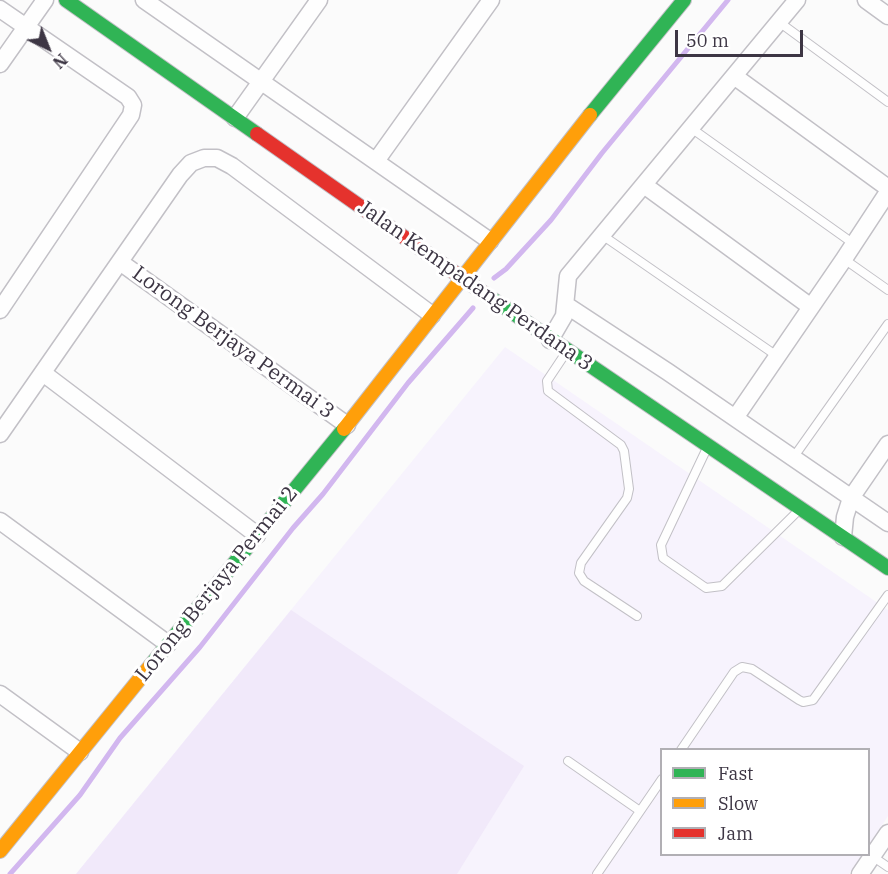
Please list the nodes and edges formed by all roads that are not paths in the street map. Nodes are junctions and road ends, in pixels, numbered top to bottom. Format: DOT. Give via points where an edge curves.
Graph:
graph roads {
  1 [pos="45,0"];
  2 [pos="66,0"];
  3 [pos="144,0"];
  4 [pos="319,0"];
  5 [pos="491,0"];
  6 [pos="684,0"];
  7 [pos="797,0"];
  8 [pos="866,0"];
  9 [pos="0,9"];
  10 [pos="888,16"];
  11 [pos="779,22"];
  12 [pos="26,27"];
  13 [pos="0,64"];
  14 [pos="734,76"];
  15 [pos="261,81"];
  16 [pos="888,102"];
  17 [pos="235,118"];
  18 [pos="691,128"];
  19 [pos="376,160"];
  20 [pos="644,185"];
  21 [pos="888,190"];
  22 [pos="602,235"];
  23 [pos="490,241"];
  24 [pos="854,244"];
  25 [pos="844,260"];
  26 [pos="120,262"];
  27 [pos="462,277"];
  28 [pos="888,290"];
  29 [pos="811,308"];
  30 [pos="0,310"];
  31 [pos="565,310"];
  32 [pos="432,315"];
  33 [pos="888,324"];
  34 [pos="550,340"];
  35 [pos="567,351"];
  36 [pos="777,356"];
  37 [pos="43,373"];
  38 [pos="735,418"];
  39 [pos="346,425"];
  40 [pos="0,435"];
  41 [pos="888,444"];
  42 [pos="708,445"];
  43 [pos="793,458"];
  44 [pos="851,498"];
  45 [pos="800,509"];
  46 [pos="0,520"];
  47 [pos="888,523"];
  48 [pos="257,535"];
  49 [pos="843,537"];
  50 [pos="888,568"];
  51 [pos="888,595"];
  52 [pos="637,616"];
  53 [pos="168,644"];
  54 [pos="0,694"];
  55 [pos="682,748"];
  56 [pos="80,752"];
  57 [pos="568,761"];
  58 [pos="660,782"];
  59 [pos="640,811"];
  60 [pos="888,833"];
  61 [pos="0,851"];
  62 [pos="872,856"];
  63 [pos="888,867"];
  64 [pos="597,874"];
  65 [pos="860,874"];
  1 -- 12 [label="street"];
  2 -- 17 [label="street, Jalan Kempadang Perdana 3"];
  3 -- 15 [label="street"];
  4 -- 15 [label="street"];
  5 -- 19 [label="street"];
  6 -- 23 [label="street, Lorong Berjaya Permai 2"];
  7 -- 11 [label="street, Jalan Kempadang Perdana 3"];
  8 -- 10 [label="street"];
  9 -- 12 [label="street"];
  11 -- 14 [label="street, Jalan Kempadang Perdana 3"];
  11 -- 16 [label="lane"];
  12 -- 13 [label="street"];
  12 -- 30 [label="street" via="128,97 133,110"];
  14 -- 18 [label="street, Jalan Kempadang Perdana 3"];
  14 -- 21 [label="street"];
  15 -- 17 [label="street"];
  15 -- 19 [label="street"];
  17 -- 27 [label="street, Jalan Kempadang Perdana 3"];
  18 -- 20 [label="street, Jalan Kempadang Perdana 3"];
  18 -- 24 [label="lane"];
  19 -- 23 [label="street"];
  20 -- 22 [label="street, Jalan Kempadang Perdana 3"];
  20 -- 29 [label="street"];
  21 -- 24 [label="street"];
  22 -- 31 [label="street, Jalan Kempadang Perdana 3" via="568,276"];
  22 -- 36 [label="lane"];
  23 -- 27 [label="street, Lorong Berjaya Permai 2"];
  24 -- 25 [label="street"];
  25 -- 28 [label="lane"];
  25 -- 29 [label="street"];
  26 -- 32 [label="street" via="191,163 217,158"];
  26 -- 37 [label="street"];
  26 -- 39 [label="street, Lorong Berjaya Permai 3"];
  27 -- 32 [label="street, Lorong Berjaya Permai 2"];
  27 -- 34 [label="street, Jalan Kempadang Perdana 3"];
  29 -- 36 [label="street"];
  31 -- 34 [label="street"];
  31 -- 38 [label="street, Jalan Kempadang Perdana 3"];
  32 -- 39 [label="street, Lorong Berjaya Permai 2"];
  33 -- 43 [label="lane"];
  34 -- 35 [label="street, Jalan Kempadang Perdana 3"];
  35 -- 42 [label="street, Jalan Kempadang Perdana 3"];
  35 -- 52 [label="lane" via="547,381 548,391 621,445 629,489 627,498 581,563 579,573 584,581"];
  36 -- 38 [label="street"];
  37 -- 40 [label="street"];
  37 -- 48 [label="street"];
  38 -- 43 [label="street, Jalan Kempadang Perdana 3"];
  39 -- 48 [label="street, Lorong Berjaya Permai 2"];
  41 -- 44 [label="street"];
  42 -- 45 [label="street, Jalan Kempadang Perdana 3"];
  42 -- 45 [label="lane" via="661,545 663,558 706,588 722,586"];
  43 -- 44 [label="street, Jalan Kempadang Perdana 3"];
  44 -- 47 [label="street, Jalan Kempadang Perdana 3"];
  44 -- 49 [label="street"];
  45 -- 49 [label="street, Jalan Kempadang Perdana 3"];
  46 -- 53 [label="street"];
  48 -- 53 [label="street, Lorong Berjaya Permai 2"];
  49 -- 50 [label="street, Jalan Kempadang Perdana 3"];
  51 -- 55 [label="lane" via="813,700 803,702 752,669 742,667 734,672"];
  53 -- 56 [label="street, Lorong Berjaya Permai 2"];
  54 -- 56 [label="street"];
  56 -- 61 [label="street, Lorong Berjaya Permai 2"];
  57 -- 59 [label="lane"];
  58 -- 59 [label="lane"];
  59 -- 64 [label="lane"];
  60 -- 62 [label="street"];
  62 -- 63 [label="lane"];
  62 -- 65 [label="street"];
}
